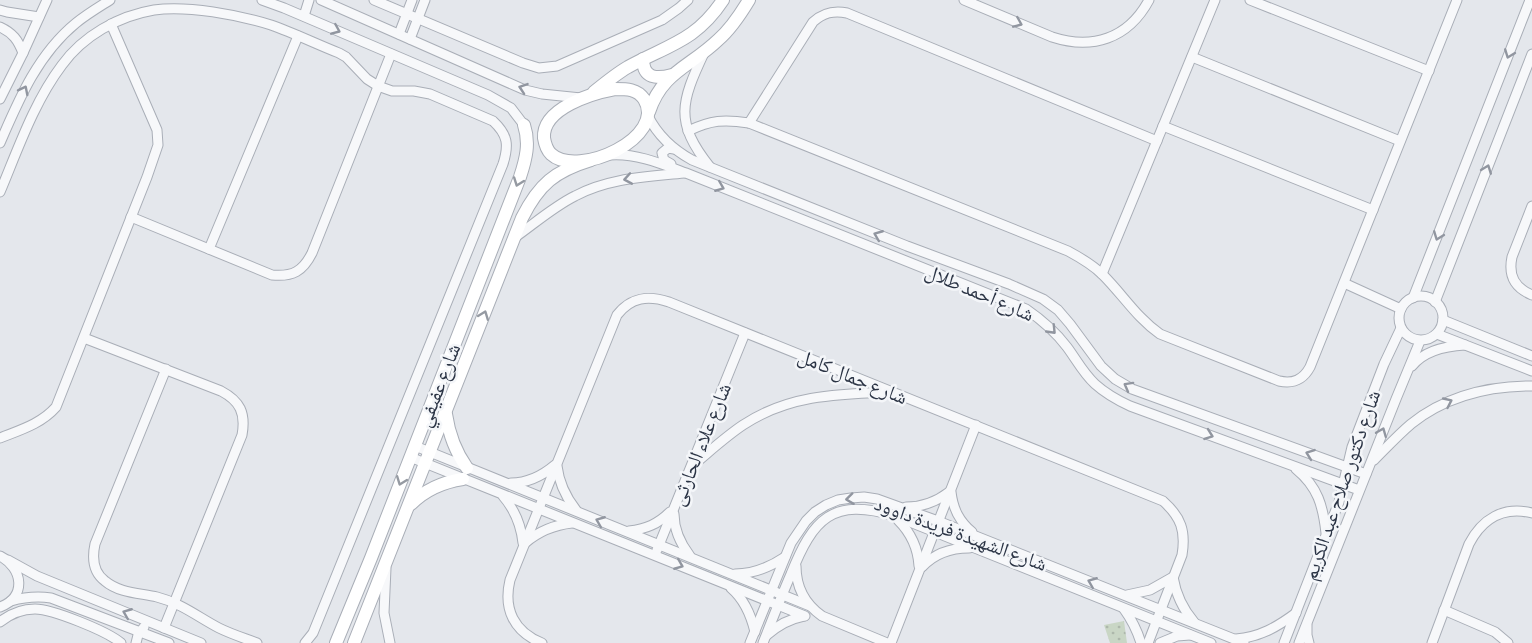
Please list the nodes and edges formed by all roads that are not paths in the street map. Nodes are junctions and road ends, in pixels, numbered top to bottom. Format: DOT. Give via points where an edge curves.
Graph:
graph roads {
  1 [pos="47,0"];
  2 [pos="106,0"];
  3 [pos="111,0"];
  4 [pos="262,0"];
  5 [pos="309,0"];
  6 [pos="321,0"];
  7 [pos="374,0"];
  8 [pos="412,0"];
  9 [pos="425,0"];
  10 [pos="688,0"];
  11 [pos="723,0"];
  12 [pos="749,0"];
  13 [pos="964,0"];
  14 [pos="1149,0"];
  15 [pos="1215,0"];
  16 [pos="1250,0"];
  17 [pos="1530,0"];
  18 [pos="1455,1"];
  19 [pos="0,10"];
  20 [pos="407,13"];
  21 [pos="304,16"];
  22 [pos="39,17"];
  23 [pos="418,18"];
  24 [pos="111,24"];
  25 [pos="0,27"];
  26 [pos="399,34"];
  27 [pos="298,36"];
  28 [pos="410,39"];
  29 [pos="705,51"];
  30 [pos="23,53"];
  31 [pos="391,54"];
  32 [pos="1532,54"];
  33 [pos="1192,57"];
  34 [pos="643,59"];
  35 [pos="1429,71"];
  36 [pos="672,75"];
  37 [pos="378,86"];
  38 [pos="586,96"];
  39 [pos="0,99"];
  40 [pos="649,115"];
  41 [pos="749,123"];
  42 [pos="524,125"];
  43 [pos="1163,126"];
  44 [pos="688,130"];
  45 [pos="544,141"];
  46 [pos="1157,141"];
  47 [pos="1401,141"];
  48 [pos="0,143"];
  49 [pos="674,149"];
  50 [pos="526,154"];
  51 [pos="604,156"];
  52 [pos="591,160"];
  53 [pos="712,168"];
  54 [pos="686,173"];
  55 [pos="0,192"];
  56 [pos="1532,206"];
  57 [pos="1373,210"];
  58 [pos="131,217"];
  59 [pos="514,238"];
  60 [pos="907,246"];
  61 [pos="209,249"];
  62 [pos="903,260"];
  63 [pos="1102,274"];
  64 [pos="1344,283"];
  65 [pos="1532,295"];
  66 [pos="1413,298"];
  67 [pos="1435,302"];
  68 [pos="1401,309"];
  69 [pos="1443,320"];
  70 [pos="1401,328"];
  71 [pos="745,333"];
  72 [pos="1437,334"];
  73 [pos="84,338"];
  74 [pos="1420,340"];
  75 [pos="1467,345"];
  76 [pos="1532,356"];
  77 [pos="166,369"];
  78 [pos="1532,371"];
  79 [pos="1407,372"];
  80 [pos="1532,386"];
  81 [pos="893,392"];
  82 [pos="446,412"];
  83 [pos="976,425"];
  84 [pos="0,438"];
  85 [pos="412,451"];
  86 [pos="428,458"];
  87 [pos="556,463"];
  88 [pos="1370,463"];
  89 [pos="1292,465"];
  90 [pos="691,467"];
  91 [pos="1347,468"];
  92 [pos="465,473"];
  93 [pos="1365,474"];
  94 [pos="507,483"];
  95 [pos="1344,484"];
  96 [pos="951,490"];
  97 [pos="1359,490"];
  98 [pos="502,494"];
  99 [pos="543,497"];
  100 [pos="899,506"];
  101 [pos="408,507"];
  102 [pos="539,508"];
  103 [pos="674,508"];
  104 [pos="578,511"];
  105 [pos="1532,513"];
  106 [pos="895,516"];
  107 [pos="938,521"];
  108 [pos="573,522"];
  109 [pos="628,532"];
  110 [pos="934,532"];
  111 [pos="979,537"];
  112 [pos="1326,537"];
  113 [pos="659,544"];
  114 [pos="524,545"];
  115 [pos="974,548"];
  116 [pos="655,555"];
  117 [pos="785,556"];
  118 [pos="692,557"];
  119 [pos="4,558"];
  120 [pos="796,561"];
  121 [pos="386,563"];
  122 [pos="919,572"];
  123 [pos="732,573"];
  124 [pos="1173,577"];
  125 [pos="727,584"];
  126 [pos="772,590"];
  127 [pos="782,594"];
  128 [pos="1125,595"];
  129 [pos="11,601"];
  130 [pos="768,601"];
  131 [pos="174,603"];
  132 [pos="778,605"];
  133 [pos="810,606"];
  134 [pos="0,607"];
  135 [pos="1122,608"];
  136 [pos="1161,610"];
  137 [pos="1444,610"];
  138 [pos="1296,613"];
  139 [pos="805,616"];
  140 [pos="822,616"];
  141 [pos="1156,621"];
  142 [pos="0,622"];
  143 [pos="151,622"];
  144 [pos="1307,622"];
  145 [pos="1195,623"];
  146 [pos="164,628"];
  147 [pos="140,632"];
  148 [pos="755,632"];
  149 [pos="1191,635"];
  150 [pos="182,639"];
  151 [pos="1234,639"];
  152 [pos="764,640"];
  153 [pos="121,643"];
  154 [pos="136,643"];
  155 [pos="169,643"];
  156 [pos="201,643"];
  157 [pos="257,643"];
  158 [pos="305,643"];
  159 [pos="336,643"];
  160 [pos="354,643"];
  161 [pos="390,643"];
  162 [pos="542,643"];
  163 [pos="750,643"];
  164 [pos="889,643"];
  165 [pos="1141,643"];
  166 [pos="1148,643"];
  167 [pos="1160,643"];
  168 [pos="1211,643"];
  169 [pos="1244,643"];
  170 [pos="1284,643"];
  171 [pos="1299,643"];
  172 [pos="1309,643"];
  173 [pos="1432,643"];
  174 [pos="1508,643"];
  1 -- 22 [label="street"];
  2 -- 3 [label="street"];
  48 -- 3 [label="street, one-way" via="25,88 47,53 75,23"];
  4 -- 21 [label="street"];
  5 -- 21 [label="street"];
  6 -- 26 [label="street"];
  7 -- 20 [label="street"];
  8 -- 20 [label="street"];
  9 -- 23 [label="street"];
  10 -- 23 [label="street" via="662,20 548,68 523,63"];
  11 -- 34 [label="street" via="692,34"];
  12 -- 29 [label="street" via="730,28"];
  13 -- 14 [label="street, one-way" via="1052,37 1079,43 1120,33 1141,14"];
  15 -- 33 [label="street"];
  16 -- 35 [label="street"];
  17 -- 66 [label="street, one-way"];
  18 -- 35 [label="street"];
  19 -- 22 [label="street"];
  20 -- 23 [label="street"];
  20 -- 26 [label="street"];
  21 -- 31 [label="street, one-way"];
  22 -- 30 [label="street"];
  23 -- 28 [label="street"];
  24 -- 27 [label="street" via="154,10 182,9 246,18"];
  24 -- 55 [label="street" via="88,38 61,66 26,128"];
  24 -- 58 [label="street" via="157,130 158,145"];
  25 -- 30 [label="street" via="19,42"];
  26 -- 28 [label="street"];
  27 -- 37 [label="street" via="339,53"];
  27 -- 61 [label="street"];
  38 -- 28 [label="street, one-way" via="525,90"];
  29 -- 36 [label="street"];
  29 -- 44 [label="street" via="686,94"];
  30 -- 39 [label="street"];
  31 -- 37 [label="street"];
  31 -- 42 [label="street" via="500,101"];
  67 -- 32 [label="street, one-way"];
  33 -- 43 [label="street"];
  33 -- 47 [label="street"];
  34 -- 36 [label="street" via="651,76"];
  34 -- 38 [label="street"];
  35 -- 47 [label="street"];
  36 -- 40 [label="street" via="653,99"];
  37 -- 61 [label="street" via="312,253 301,269 292,274 272,275"];
  37 -- 158 [label="street" via="430,94 493,121 505,136 506,155 313,633"];
  38 -- 40 [label="street" via="628,89 645,100"];
  38 -- 45 [label="street" via="551,119"];
  40 -- 49 [label="street, شارع أحمد طلال" via="654,127"];
  40 -- 51 [label="street" via="638,135"];
  41 -- 44 [label="street" via="717,120"];
  41 -- 46 [label="street" via="813,22 839,11"];
  41 -- 63 [label="street" via="1068,251"];
  42 -- 45 [label="street"];
  42 -- 50 [label="street, شارع عفيفي"];
  43 -- 46 [label="street"];
  43 -- 57 [label="street"];
  44 -- 53 [label="street" via="694,146"];
  45 -- 50 [label="street"];
  45 -- 52 [label="street" via="558,159"];
  46 -- 63 [label="street"];
  47 -- 57 [label="street"];
  49 -- 53 [label="street, شارع أحمد طلال"];
  49 -- 54 [label="street" via="665,149 662,158"];
  50 -- 85 [label="street, شارع عفيفي, one-way"];
  51 -- 52 [label="street"];
  51 -- 54 [label="street, شارع أحمد طلال" via="618,154 649,160"];
  52 -- 59 [label="street, شارع عفيفي" via="572,166 542,187 530,201"];
  60 -- 53 [label="street, شارع أحمد طلال, one-way"];
  54 -- 59 [label="street, one-way" via="638,177 596,187 557,207"];
  54 -- 62 [label="street, شارع أحمد طلال, one-way"];
  56 -- 65 [label="street" via="1510,265 1513,281"];
  57 -- 64 [label="street"];
  58 -- 61 [label="street"];
  58 -- 73 [label="street"];
  82 -- 59 [label="street, شارع عفيفي, one-way"];
  60 -- 62 [label="street"];
  91 -- 60 [label="street, شارع أحمد طلال, one-way" via="1132,389 1101,366 1058,310 1043,299"];
  62 -- 89 [label="street, شارع أحمد طلال, one-way" via="1026,309 1056,333 1094,383 1117,400"];
  63 -- 64 [label="street" via="1140,318 1160,334 1286,383 1306,374"];
  64 -- 68 [label="street"];
  66 -- 67 [label="street"];
  66 -- 68 [label="street"];
  67 -- 69 [label="street"];
  68 -- 70 [label="street"];
  69 -- 72 [label="street"];
  69 -- 76 [label="street"];
  70 -- 74 [label="street" via="1409,337"];
  70 -- 91 [label="street, شارع دكتور صلاح عبد الكريم" via="1355,437"];
  71 -- 81 [label="street, شارع جمال كامل"];
  71 -- 87 [label="street, شارع جمال كامل" via="661,299 639,299 627,305 611,328"];
  71 -- 90 [label="street, شارع علاء الحارثى"];
  72 -- 74 [label="street"];
  72 -- 75 [label="street"];
  73 -- 77 [label="street"];
  73 -- 84 [label="street" via="56,407 39,422"];
  74 -- 79 [label="street, شارع دكتور صلاح عبد الكريم"];
  75 -- 78 [label="street"];
  75 -- 79 [label="street" via="1427,354"];
  77 -- 131 [label="street" via="230,396 243,413 244,424"];
  77 -- 131 [label="street" via="92,554 105,582"];
  88 -- 79 [label="street, شارع دكتور صلاح عبد الكريم, one-way"];
  88 -- 80 [label="street, one-way" via="1410,425 1447,402 1489,388"];
  81 -- 83 [label="street, شارع جمال كامل"];
  81 -- 90 [label="street" via="834,394 787,404 743,425"];
  82 -- 86 [label="street, شارع عفيفي"];
  82 -- 92 [label="street" via="447,427"];
  83 -- 96 [label="street"];
  83 -- 124 [label="street, شارع جمال كامل" via="1163,501 1179,519 1183,531 1182,555"];
  85 -- 86 [label="street"];
  85 -- 159 [label="street, شارع عفيفي, one-way"];
  86 -- 92 [label="street"];
  86 -- 101 [label="street, شارع عفيفي"];
  87 -- 94 [label="street" via="534,479"];
  87 -- 99 [label="street, شارع جمال كامل"];
  87 -- 104 [label="street" via="562,489"];
  88 -- 93 [label="street, شارع دكتور صلاح عبد الكريم"];
  89 -- 95 [label="street, شارع أحمد طلال"];
  89 -- 112 [label="street" via="1314,489 1321,504"];
  90 -- 103 [label="street, شارع علاء الحارثى"];
  91 -- 93 [label="street, شارع أحمد طلال"];
  91 -- 95 [label="street, شارع دكتور صلاح عبد الكريم"];
  92 -- 94 [label="street"];
  92 -- 98 [label="street"];
  92 -- 101 [label="street" via="433,488"];
  93 -- 97 [label="street, شارع دكتور صلاح عبد الكريم"];
  94 -- 99 [label="street"];
  95 -- 97 [label="street, شارع أحمد طلال"];
  95 -- 112 [label="street, شارع دكتور صلاح عبد الكريم"];
  96 -- 100 [label="street" via="921,506"];
  96 -- 107 [label="street"];
  96 -- 111 [label="street" via="956,512"];
  97 -- 144 [label="street, شارع دكتور صلاح عبد الكريم"];
  98 -- 102 [label="street"];
  98 -- 114 [label="street" via="518,517"];
  99 -- 102 [label="street, شارع جمال كامل"];
  99 -- 104 [label="street"];
  100 -- 107 [label="street, شارع الشهيدة فريدة داوود"];
  100 -- 117 [label="street, شارع الشهيدة فريدة داوود, one-way" via="864,497 826,505 806,521"];
  101 -- 121 [label="street, شارع عفيفي"];
  102 -- 108 [label="street"];
  102 -- 114 [label="street, شارع جمال كامل"];
  103 -- 109 [label="street" via="654,525"];
  103 -- 113 [label="street, شارع علاء الحارثى"];
  103 -- 118 [label="street" via="677,535"];
  109 -- 104 [label="street, one-way"];
  105 -- 137 [label="street" via="1505,512 1483,524 1469,544"];
  106 -- 110 [label="street, شارع الشهيدة فريدة داوود"];
  106 -- 120 [label="street, شارع الشهيدة فريدة داوود" via="865,509 838,513 815,527"];
  106 -- 122 [label="street" via="913,541"];
  107 -- 110 [label="street"];
  107 -- 111 [label="street, شارع الشهيدة فريدة داوود"];
  108 -- 114 [label="street" via="546,528"];
  108 -- 116 [label="street"];
  109 -- 113 [label="street"];
  110 -- 115 [label="street, شارع الشهيدة فريدة داوود"];
  110 -- 122 [label="street"];
  128 -- 111 [label="street, شارع الشهيدة فريدة داوود, one-way"];
  112 -- 138 [label="street, شارع دكتور صلاح عبد الكريم"];
  113 -- 116 [label="street, شارع علاء الحارثى"];
  113 -- 118 [label="street"];
  114 -- 162 [label="street, شارع جمال كامل" via="510,580 507,600 519,627"];
  115 -- 122 [label="street" via="948,550 927,562"];
  115 -- 135 [label="street, شارع الشهيدة فريدة داوود"];
  116 -- 125 [label="street, one-way"];
  117 -- 123 [label="street" via="751,573"];
  117 -- 126 [label="street, شارع الشهيدة فريدة داوود"];
  118 -- 123 [label="street"];
  119 -- 129 [label="street" via="18,575 19,585"];
  143 -- 119 [label="street, one-way" via="37,576"];
  120 -- 127 [label="street, شارع الشهيدة فريدة داوود"];
  120 -- 133 [label="street" via="800,590"];
  121 -- 160 [label="street, شارع عفيفي"];
  121 -- 161 [label="street" via="384,613"];
  122 -- 164 [label="street"];
  123 -- 126 [label="street"];
  124 -- 128 [label="street" via="1150,590"];
  124 -- 136 [label="street, شارع جمال كامل"];
  124 -- 145 [label="street" via="1180,602"];
  125 -- 130 [label="street"];
  125 -- 148 [label="street" via="743,600"];
  126 -- 127 [label="street"];
  126 -- 130 [label="street, شارع الشهيدة فريدة داوود"];
  127 -- 132 [label="street, شارع الشهيدة فريدة داوود"];
  127 -- 133 [label="street"];
  128 -- 136 [label="street, شارع الشهيدة فريدة داوود"];
  129 -- 134 [label="street"];
  129 -- 147 [label="street" via="51,598"];
  130 -- 132 [label="street"];
  130 -- 148 [label="street, شارع الشهيدة فريدة داوود"];
  131 -- 146 [label="street"];
  131 -- 157 [label="street"];
  132 -- 139 [label="street"];
  132 -- 152 [label="street, شارع الشهيدة فريدة داوود"];
  133 -- 140 [label="street"];
  135 -- 141 [label="street, شارع الشهيدة فريدة داوود"];
  135 -- 165 [label="street" via="1131,618"];
  136 -- 141 [label="street, شارع جمال كامل"];
  136 -- 145 [label="street, شارع الشهيدة فريدة داوود"];
  137 -- 173 [label="street"];
  137 -- 174 [label="street" via="1495,632"];
  138 -- 151 [label="street" via="1273,629"];
  138 -- 170 [label="street, شارع دكتور صلاح عبد الكريم"];
  139 -- 140 [label="street"];
  139 -- 152 [label="street" via="780,625"];
  140 -- 164 [label="street"];
  141 -- 149 [label="street, شارع الشهيدة فريدة داوود"];
  141 -- 166 [label="street, شارع جمال كامل"];
  142 -- 153 [label="street" via="25,610 44,610 108,634"];
  143 -- 146 [label="street"];
  143 -- 147 [label="street"];
  144 -- 171 [label="street, شارع دكتور صلاح عبد الكريم"];
  144 -- 172 [label="street"];
  145 -- 151 [label="street, شارع الشهيدة فريدة داوود"];
  146 -- 150 [label="street"];
  147 -- 154 [label="street"];
  147 -- 155 [label="street"];
  148 -- 163 [label="street, شارع الشهيدة فريدة داوود"];
  149 -- 167 [label="street"];
  149 -- 168 [label="street, شارع الشهيدة فريدة داوود"];
  150 -- 156 [label="street"];
  151 -- 169 [label="street, شارع الشهيدة فريدة داوود"];
}
